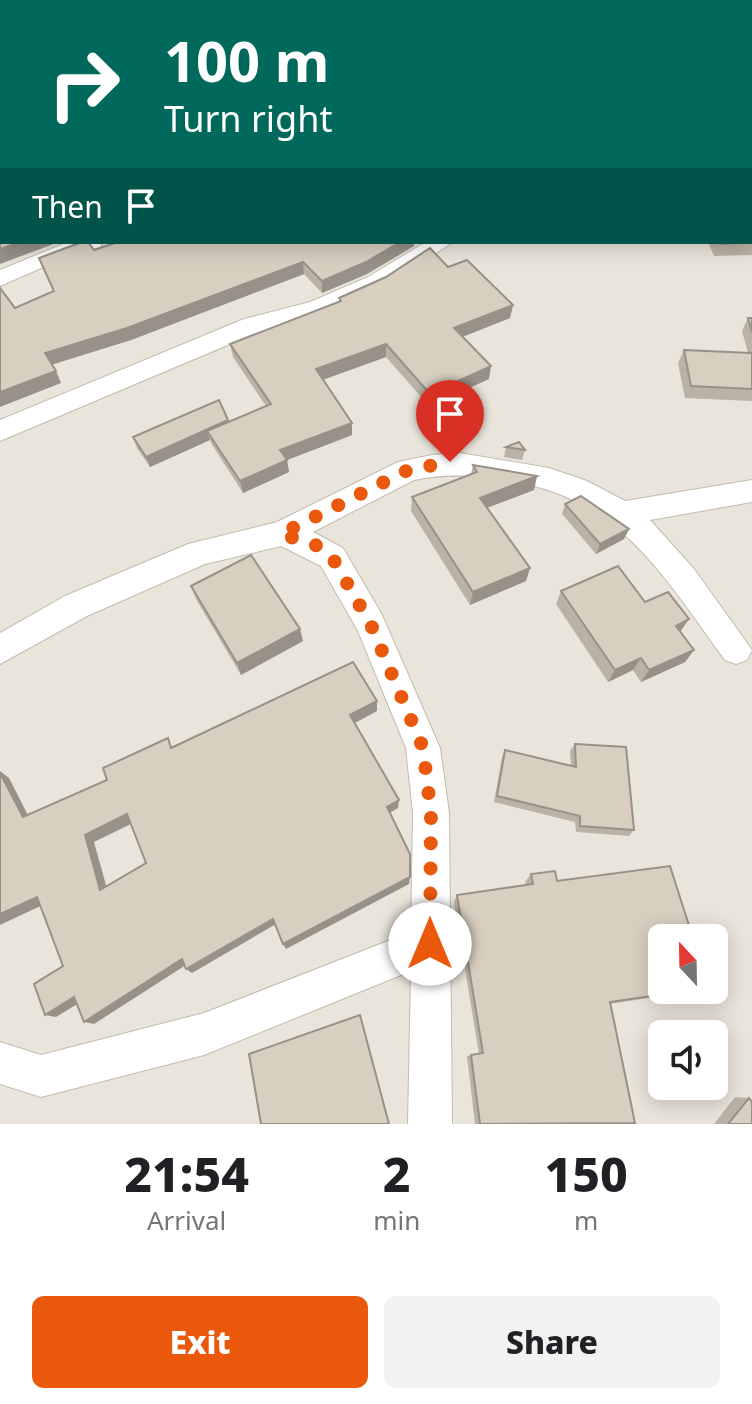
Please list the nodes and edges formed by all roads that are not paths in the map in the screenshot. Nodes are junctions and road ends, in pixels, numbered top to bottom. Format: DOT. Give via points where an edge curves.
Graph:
graph roads {
  1 [pos="85,244"];
  2 [pos="439,244"];
  3 [pos="0,279"];
  4 [pos="0,431"];
  5 [pos="752,491"];
  6 [pos="622,513"];
  7 [pos="281,534"];
  8 [pos="0,650"];
  9 [pos="736,650"];
  10 [pos="430,944"];
  11 [pos="0,1063"];
  12 [pos="430,1124"];
  1 -- 3 [label="street"];
  2 -- 4 [label="street" via="376,282 318,308 253,325"];
  5 -- 6 [label="street"];
  6 -- 7 [label="street" via="585,493 510,468 450,462 408,470"];
  6 -- 9 [label="street" via="648,536"];
  7 -- 8 [label="street" via="199,553 76,606"];
  7 -- 10 [label="street" via="318,546 332,557 371,625 423,748 431,813"];
  10 -- 11 [label="street" via="204,1034 41,1076"];
  10 -- 12 [label="street"];
}
